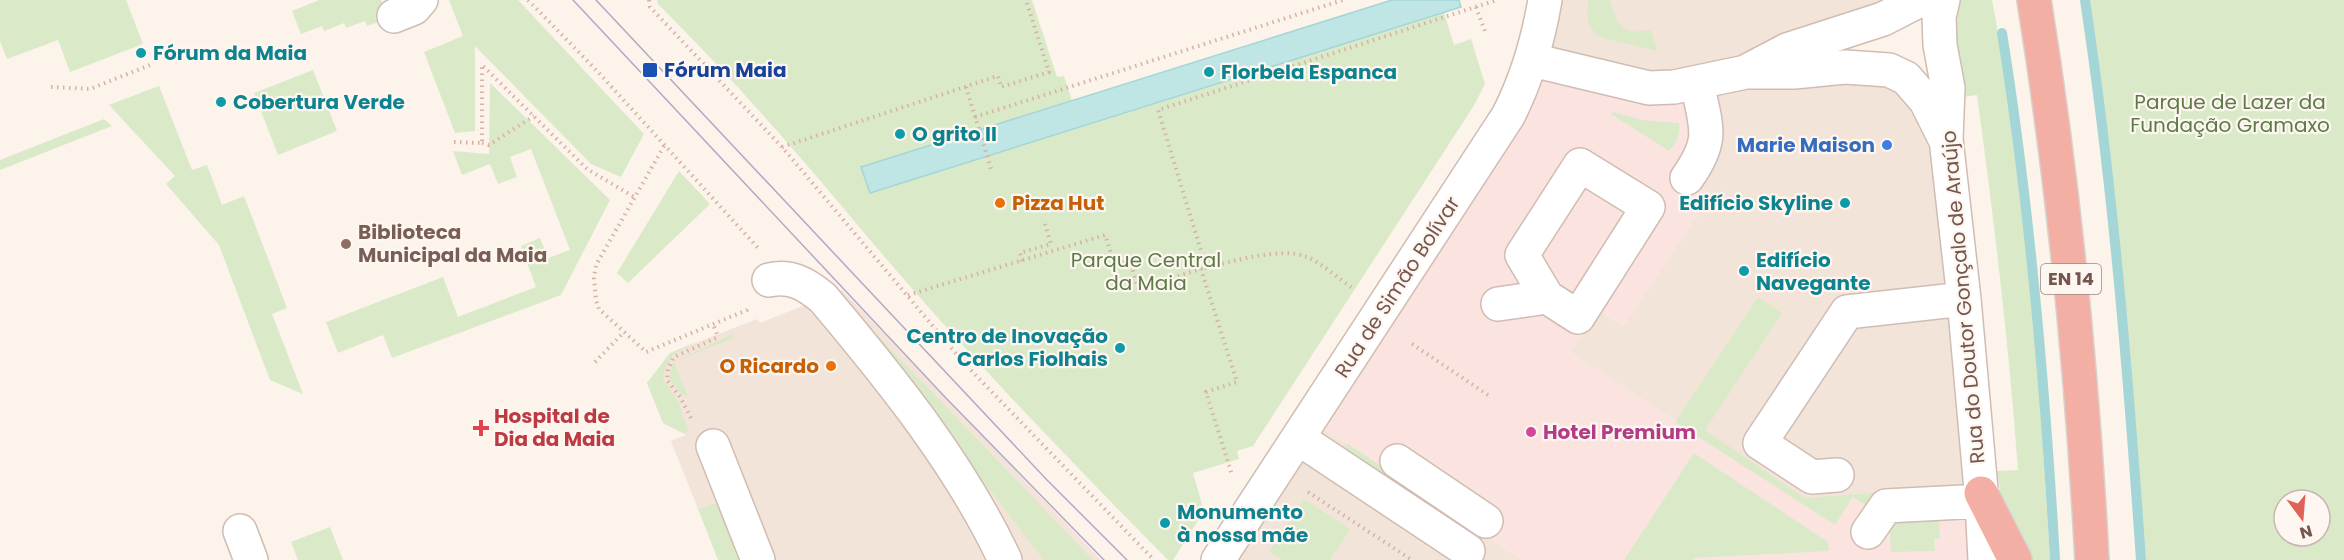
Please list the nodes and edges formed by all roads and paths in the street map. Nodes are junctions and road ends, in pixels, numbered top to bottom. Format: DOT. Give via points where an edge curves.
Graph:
graph roads {
  1 [pos="528,0"];
  2 [pos="643,0"];
  3 [pos="649,0"];
  4 [pos="1026,0"];
  5 [pos="1343,0"];
  6 [pos="1497,0"];
  7 [pos="1545,0"];
  8 [pos="1920,0"];
  9 [pos="1943,0"];
  10 [pos="2034,0"];
  11 [pos="2056,0"];
  12 [pos="650,7"];
  13 [pos="1476,7"];
  14 [pos="1486,34"];
  15 [pos="1532,60"];
  16 [pos="150,65"];
  17 [pos="1746,72"];
  18 [pos="1697,83"];
  19 [pos="51,87"];
  20 [pos="966,87"];
  21 [pos="534,116"];
  22 [pos="975,117"];
  23 [pos="1946,139"];
  24 [pos="454,142"];
  25 [pos="482,143"];
  26 [pos="664,146"];
  27 [pos="782,147"];
  28 [pos="992,172"];
  29 [pos="1687,178"];
  30 [pos="636,198"];
  31 [pos="1045,224"];
  32 [pos="1022,261"];
  33 [pos="1204,268"];
  34 [pos="769,280"];
  35 [pos="1354,289"];
  36 [pos="908,295"];
  37 [pos="1547,297"];
  38 [pos="1964,299"];
  39 [pos="1498,304"];
  40 [pos="747,310"];
  41 [pos="713,324"];
  42 [pos="624,332"];
  43 [pos="1412,344"];
  44 [pos="595,362"];
  45 [pos="1491,397"];
  46 [pos="713,446"];
  47 [pos="1292,446"];
  48 [pos="1397,461"];
  49 [pos="1837,475"];
  50 [pos="1234,484"];
  51 [pos="1308,492"];
  52 [pos="1982,497"];
  53 [pos="1486,521"];
  54 [pos="1868,531"];
  55 [pos="1457,556"];
  56 [pos="758,560"];
  57 [pos="1005,560"];
  58 [pos="1154,560"];
  59 [pos="1218,560"];
  60 [pos="1412,560"];
  61 [pos="1985,560"];
  62 [pos="2015,560"];
  63 [pos="2092,560"];
  64 [pos="2113,560"];
  1 -- 26 [label="path"];
  2 -- 12 [label="path"];
  3 -- 12 [label="path"];
  4 -- 20 [label="path" via="1050,72 1001,87 998,76"];
  5 -- 22 [label="path"];
  6 -- 13 [label="path"];
  7 -- 15 [label="street, Rua de Simão Bolívar"];
  8 -- 17 [label="street" via="1883,20 1787,50"];
  9 -- 23 [label="street, Rua do Doutor Gonçalo de Araújo" via="1939,16 1948,88"];
  10 -- 63 [label="highway, EN 14" via="2069,248"];
  11 -- 64 [label="highway, EN 14" via="2092,264"];
  12 -- 27 [label="path"];
  13 -- 14 [label="path"];
  13 -- 33 [label="path" via="1158,110"];
  15 -- 18 [label="street" via="1649,88"];
  15 -- 47 [label="street, Rua de Simão Bolívar" via="1508,116"];
  16 -- 19 [label="path" via="90,88"];
  17 -- 18 [label="street"];
  17 -- 23 [label="street" via="1845,67 1889,70 1906,78 1926,101"];
  18 -- 29 [label="street" via="1707,136 1700,159"];
  20 -- 22 [label="path"];
  20 -- 27 [label="path"];
  21 -- 25 [label="path" via="489,145"];
  21 -- 25 [label="path" via="482,65"];
  21 -- 30 [label="path" via="586,169"];
  22 -- 28 [label="path"];
  23 -- 38 [label="street, Rua do Doutor Gonçalo de Araújo"];
  24 -- 25 [label="path"];
  26 -- 30 [label="path"];
  26 -- 34 [label="path" via="758,245"];
  27 -- 36 [label="path"];
  30 -- 42 [label="path" via="596,265 594,278 599,309"];
  31 -- 32 [label="path" via="1051,244 1020,253"];
  32 -- 33 [label="path" via="1105,235 1114,266 1130,260 1138,288"];
  32 -- 36 [label="path"];
  33 -- 35 [label="path" via="1294,254 1308,257"];
  33 -- 50 [label="path" via="1237,382 1206,392"];
  34 -- 57 [label="street" via="795,280 823,298 927,429 966,488"];
  36 -- 58 [label="path" via="964,363"];
  37 -- 39 [label="street"];
  38 -- 49 [label="street" via="1847,312 1760,443 1812,477"];
  38 -- 52 [label="street, Rua do Doutor Gonçalo de Araújo"];
  40 -- 41 [label="path"];
  41 -- 42 [label="path" via="646,352"];
  41 -- 46 [label="path" via="716,338 674,357 667,380 702,440"];
  42 -- 44 [label="path"];
  43 -- 45 [label="path"];
  46 -- 56 [label="street"];
  47 -- 55 [label="street"];
  47 -- 59 [label="street, Rua de Simão Bolívar"];
  48 -- 53 [label="street"];
  51 -- 60 [label="path"];
  52 -- 54 [label="street" via="1886,506"];
  52 -- 61 [label="street, Rua do Doutor Gonçalo de Araújo"];
  52 -- 62 [label="highway"];
}
